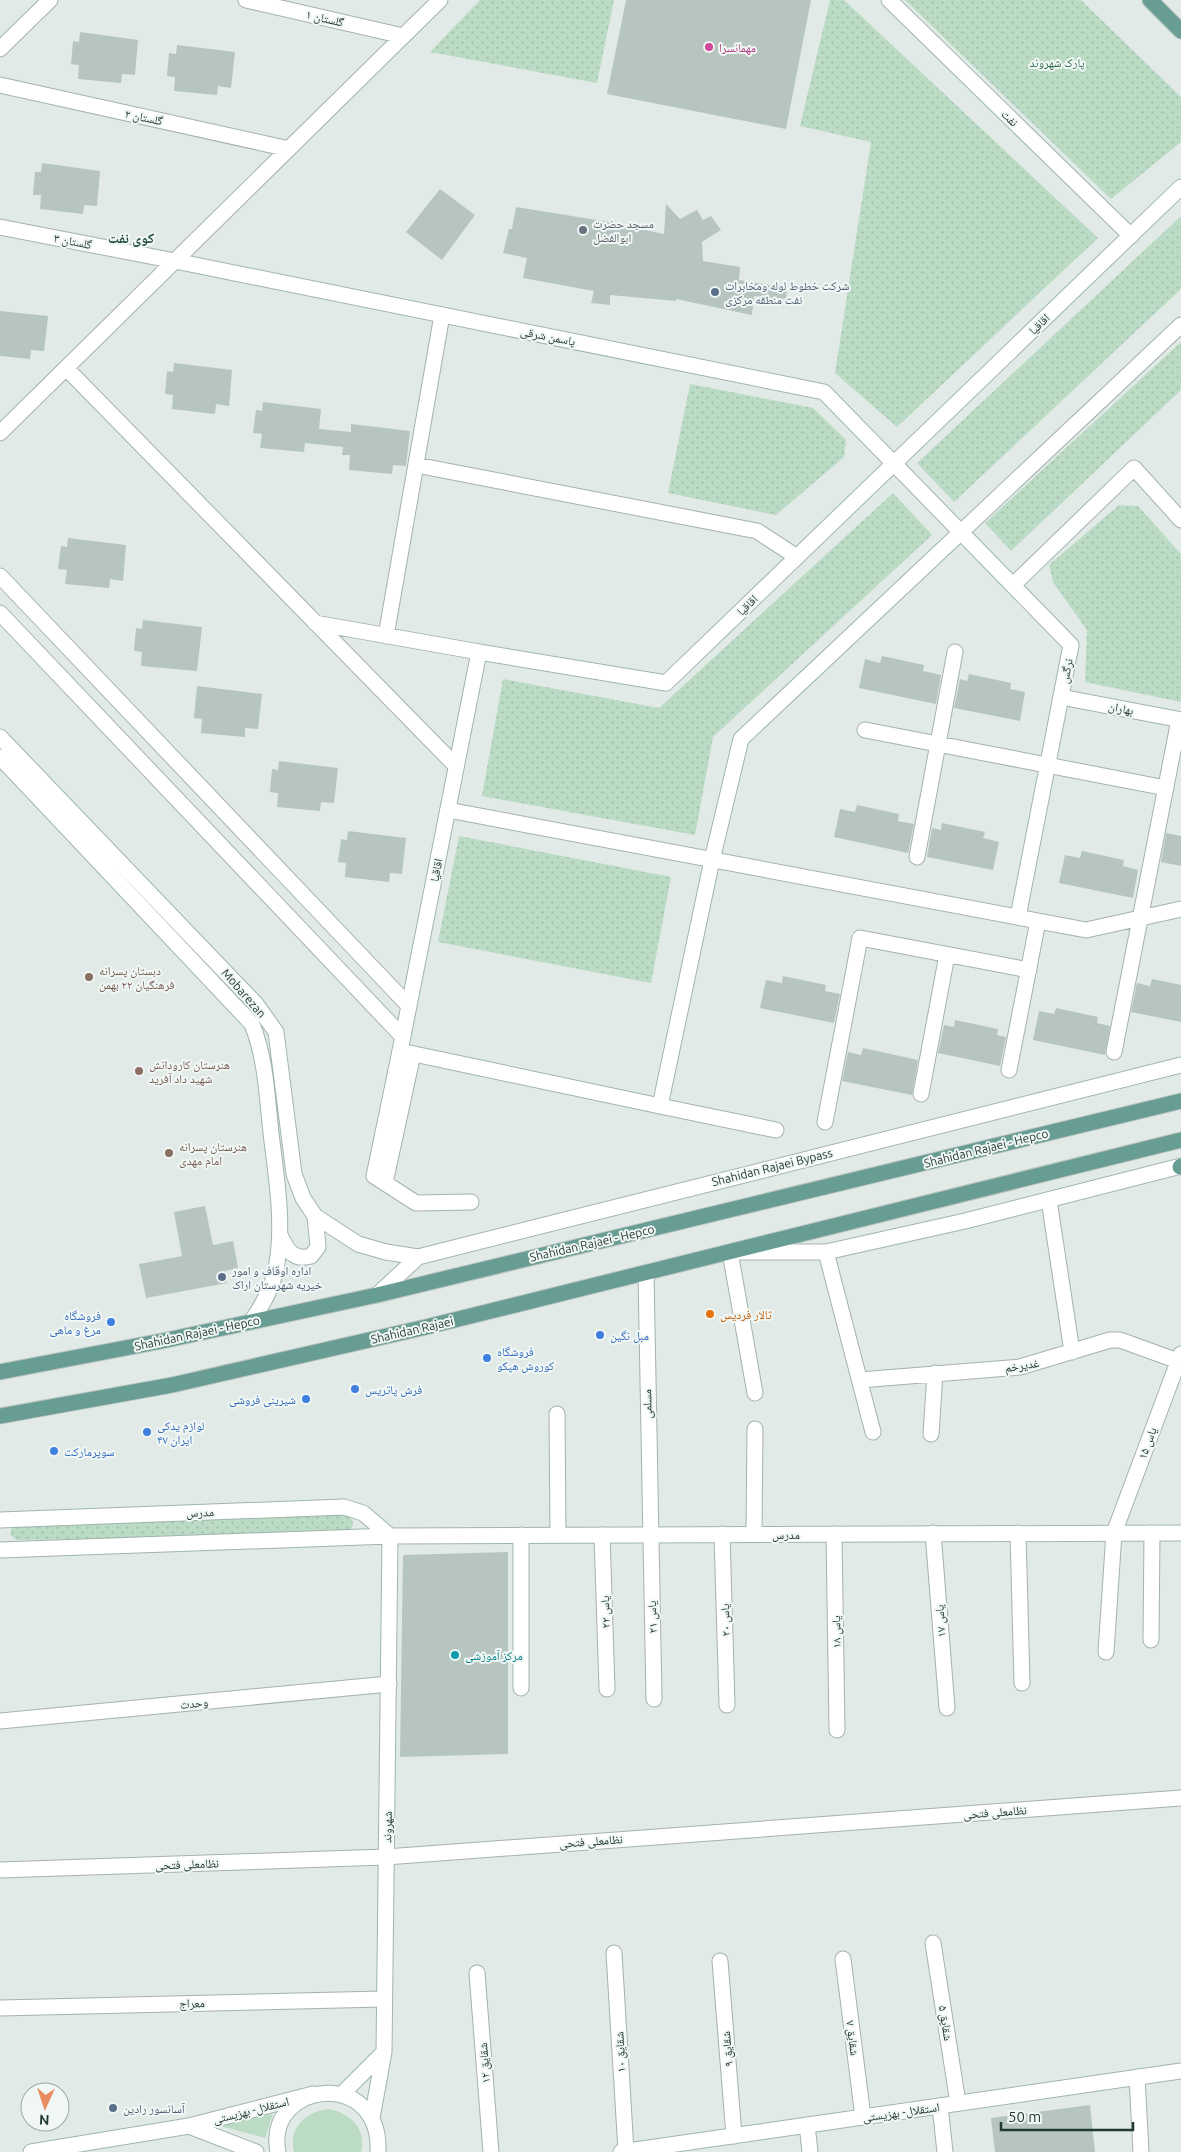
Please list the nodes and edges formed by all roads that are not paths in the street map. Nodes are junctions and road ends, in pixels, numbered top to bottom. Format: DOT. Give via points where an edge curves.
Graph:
graph roads {
  1 [pos="50,0"];
  2 [pos="246,0"];
  3 [pos="440,0"];
  4 [pos="889,0"];
  5 [pos="1150,0"];
  6 [pos="1181,31"];
  7 [pos="403,36"];
  8 [pos="0,49"];
  9 [pos="0,86"];
  10 [pos="289,149"];
  11 [pos="1181,187"];
  12 [pos="0,227"];
  13 [pos="1131,236"];
  14 [pos="175,261"];
  15 [pos="442,315"];
  16 [pos="1181,325"];
  17 [pos="66,368"];
  18 [pos="0,432"];
  19 [pos="893,464"];
  20 [pos="416,465"];
  21 [pos="1181,520"];
  22 [pos="960,533"];
  23 [pos="796,557"];
  24 [pos="0,576"];
  25 [pos="1013,585"];
  26 [pos="0,613"];
  27 [pos="315,623"];
  28 [pos="386,636"];
  29 [pos="478,652"];
  30 [pos="955,652"];
  31 [pos="1061,697"];
  32 [pos="1180,720"];
  33 [pos="865,730"];
  34 [pos="0,737"];
  35 [pos="938,744"];
  36 [pos="0,757"];
  37 [pos="456,766"];
  38 [pos="1048,766"];
  39 [pos="1166,788"];
  40 [pos="448,810"];
  41 [pos="917,857"];
  42 [pos="712,860"];
  43 [pos="1181,908"];
  44 [pos="1018,917"];
  45 [pos="1140,918"];
  46 [pos="1038,921"];
  47 [pos="947,955"];
  48 [pos="1029,970"];
  49 [pos="409,1006"];
  50 [pos="405,1047"];
  51 [pos="1114,1052"];
  52 [pos="1181,1065"];
  53 [pos="1009,1070"];
  54 [pos="921,1094"];
  55 [pos="1181,1101"];
  56 [pos="660,1106"];
  57 [pos="824,1122"];
  58 [pos="776,1130"];
  59 [pos="1181,1140"];
  60 [pos="1181,1166"];
  61 [pos="1049,1200"];
  62 [pos="471,1202"];
  63 [pos="314,1216"];
  64 [pos="280,1234"];
  65 [pos="730,1252"];
  66 [pos="826,1252"];
  67 [pos="418,1257"];
  68 [pos="646,1273"];
  69 [pos="376,1295"];
  70 [pos="252,1322"];
  71 [pos="1072,1352"];
  72 [pos="1180,1358"];
  73 [pos="0,1372"];
  74 [pos="935,1374"];
  75 [pos="860,1380"];
  76 [pos="755,1393"];
  77 [pos="557,1414"];
  78 [pos="0,1416"];
  79 [pos="756,1429"];
  80 [pos="873,1432"];
  81 [pos="931,1434"];
  82 [pos="0,1520"];
  83 [pos="1181,1532"];
  84 [pos="933,1533"];
  85 [pos="1018,1533"];
  86 [pos="1114,1533"];
  87 [pos="1152,1533"];
  88 [pos="722,1534"];
  89 [pos="754,1534"];
  90 [pos="834,1534"];
  91 [pos="521,1535"];
  92 [pos="558,1535"];
  93 [pos="602,1535"];
  94 [pos="649,1535"];
  95 [pos="390,1536"];
  96 [pos="0,1550"];
  97 [pos="1151,1640"];
  98 [pos="1106,1652"];
  99 [pos="1022,1682"];
  100 [pos="389,1684"];
  101 [pos="521,1688"];
  102 [pos="607,1689"];
  103 [pos="654,1699"];
  104 [pos="727,1705"];
  105 [pos="947,1708"];
  106 [pos="0,1722"];
  107 [pos="837,1730"];
  108 [pos="1181,1798"];
  109 [pos="386,1857"];
  110 [pos="0,1870"];
  111 [pos="933,1943"];
  112 [pos="614,1953"];
  113 [pos="843,1959"];
  114 [pos="720,1961"];
  115 [pos="477,1973"];
  116 [pos="384,1999"];
  117 [pos="0,2008"];
  118 [pos="384,2052"];
  119 [pos="1181,2071"];
  120 [pos="1138,2077"];
  121 [pos="313,2094"];
  122 [pos="342,2094"];
  123 [pos="958,2103"];
  124 [pos="940,2106"];
  125 [pos="863,2117"];
  126 [pos="372,2118"];
  127 [pos="808,2125"];
  128 [pos="189,2126"];
  129 [pos="734,2136"];
  130 [pos="31,2152"];
  131 [pos="256,2152"];
  132 [pos="278,2152"];
  133 [pos="379,2152"];
  134 [pos="491,2152"];
  135 [pos="624,2152"];
  136 [pos="810,2152"];
  137 [pos="944,2152"];
  138 [pos="1141,2152"];
  1 -- 8 [label="street"];
  2 -- 7 [label="street, گلستان ۱"];
  3 -- 7 [label="street"];
  4 -- 13 [label="street, نفت"];
  5 -- 6 [label="main road"];
  7 -- 10 [label="street"];
  9 -- 10 [label="street, گلستان ۲"];
  10 -- 14 [label="street"];
  11 -- 13 [label="street, اقاقیا"];
  12 -- 14 [label="street, گلستان ۳"];
  13 -- 19 [label="street, اقاقیا"];
  14 -- 15 [label="street, یاسمن شرقی"];
  14 -- 17 [label="street"];
  15 -- 19 [label="street, یاسمن شرقی" via="824,392"];
  15 -- 20 [label="street"];
  16 -- 22 [label="street"];
  17 -- 18 [label="street"];
  17 -- 27 [label="street"];
  19 -- 22 [label="street, نرگس"];
  19 -- 23 [label="street, اقاقیا"];
  20 -- 23 [label="street" via="757,531"];
  20 -- 28 [label="street"];
  21 -- 25 [label="street" via="1134,468"];
  22 -- 25 [label="street, نرگس"];
  22 -- 42 [label="street" via="741,739"];
  23 -- 29 [label="street, اقاقیا" via="666,683"];
  24 -- 49 [label="street"];
  25 -- 31 [label="street, نرگس" via="1071,645"];
  26 -- 50 [label="street"];
  27 -- 28 [label="street"];
  27 -- 37 [label="street"];
  28 -- 29 [label="street"];
  29 -- 37 [label="street, اقاقیا"];
  30 -- 35 [label="street"];
  31 -- 32 [label="street, بهاران"];
  31 -- 38 [label="street, نرگس"];
  32 -- 39 [label="street"];
  33 -- 35 [label="street"];
  34 -- 63 [label="street, Mobarezan" via="256,1004 276,1032 294,1174"];
  35 -- 38 [label="street"];
  35 -- 41 [label="street"];
  36 -- 64 [label="street, Mobarezan" via="252,1024 261,1048"];
  37 -- 40 [label="street, اقاقیا"];
  38 -- 39 [label="street"];
  38 -- 44 [label="street, نرگس"];
  39 -- 45 [label="street"];
  40 -- 42 [label="street"];
  40 -- 49 [label="street, اقاقیا"];
  42 -- 44 [label="street"];
  42 -- 56 [label="street"];
  43 -- 45 [label="street"];
  44 -- 46 [label="street"];
  45 -- 46 [label="street" via="1086,930"];
  45 -- 51 [label="street"];
  46 -- 48 [label="street"];
  47 -- 48 [label="street"];
  47 -- 54 [label="street"];
  47 -- 57 [label="street" via="860,938"];
  48 -- 53 [label="street"];
  49 -- 50 [label="street, اقاقیا"];
  50 -- 56 [label="street"];
  50 -- 62 [label="street, اقاقیا" via="379,1179 416,1203"];
  52 -- 67 [label="street, Shahidan Rajaei Bypass"];
  55 -- 69 [label="main road, Shahidan Rajaei - Hepco"];
  56 -- 58 [label="street"];
  59 -- 65 [label="main road"];
  60 -- 61 [label="street"];
  61 -- 66 [label="street"];
  61 -- 71 [label="street"];
  63 -- 64 [label="street" via="318,1247 312,1256 301,1259 293,1256"];
  63 -- 67 [label="street, Mobarezan" via="358,1244"];
  64 -- 70 [label="street, Mobarezan" via="277,1265 266,1300"];
  65 -- 66 [label="street"];
  65 -- 68 [label="main road, Shahidan Rajaei"];
  65 -- 76 [label="street"];
  66 -- 75 [label="street"];
  67 -- 69 [label="street, Shahidan Rajaei Bypass"];
  68 -- 78 [label="main road, Shahidan Rajaei" via="172,1385"];
  68 -- 94 [label="street, مسلمی"];
  69 -- 70 [label="main road, Shahidan Rajaei - Hepco"];
  70 -- 73 [label="main road, Shahidan Rajaei - Hepco"];
  71 -- 72 [label="street, غدیرخم" via="1120,1340"];
  71 -- 74 [label="street, غدیرخم" via="1020,1367"];
  72 -- 86 [label="street, یاس ۱۵"];
  74 -- 75 [label="street, غدیرخم"];
  74 -- 81 [label="street"];
  75 -- 80 [label="street"];
  77 -- 92 [label="street"];
  79 -- 89 [label="street"];
  82 -- 95 [label="street, مدرس" via="344,1507 363,1513"];
  83 -- 87 [label="street, مدرس"];
  84 -- 85 [label="street, مدرس"];
  84 -- 90 [label="street, مدرس"];
  84 -- 105 [label="street, یاس ۱۷"];
  85 -- 86 [label="street, مدرس"];
  85 -- 99 [label="street"];
  86 -- 87 [label="street, مدرس"];
  86 -- 98 [label="street, یاس ۱۵"];
  87 -- 97 [label="street"];
  88 -- 89 [label="street, مدرس"];
  88 -- 94 [label="street, مدرس"];
  88 -- 104 [label="street, یاس ۲۰"];
  89 -- 90 [label="street, مدرس"];
  90 -- 107 [label="street, یاس ۱۸"];
  91 -- 92 [label="street, مدرس"];
  91 -- 95 [label="street, مدرس"];
  91 -- 101 [label="street"];
  92 -- 93 [label="street, مدرس"];
  93 -- 94 [label="street, مدرس"];
  93 -- 102 [label="street, یاس ۲۲"];
  94 -- 103 [label="street, یاس ۲۱"];
  95 -- 96 [label="street, مدرس"];
  95 -- 100 [label="street, شهروند"];
  100 -- 106 [label="street, وحدت"];
  100 -- 109 [label="street, شهروند"];
  108 -- 109 [label="street, نظامعلی فتحی"];
  109 -- 110 [label="street, نظامعلی فتحی"];
  109 -- 116 [label="street, شهروند"];
  111 -- 123 [label="street, شقایق ۵"];
  112 -- 135 [label="street, شقایق ۱۰"];
  113 -- 125 [label="street, شقایق ۷"];
  114 -- 129 [label="street, شقایق ۹"];
  115 -- 134 [label="street, شقایق ۱۲"];
  116 -- 117 [label="street, معراج"];
  116 -- 118 [label="street, شهروند"];
  118 -- 122 [label="street"];
  118 -- 126 [label="street, شهروند"];
  119 -- 120 [label="street, استقلال- بهزیستی"];
  120 -- 123 [label="street, استقلال- بهزیستی"];
  120 -- 138 [label="street"];
  121 -- 122 [label="street, استقلال- بهزیستی"];
  121 -- 128 [label="street, استقلال- بهزیستی"];
  121 -- 132 [label="street" via="286,2113 278,2128"];
  122 -- 126 [label="street" via="360,2104"];
  123 -- 124 [label="street, استقلال- بهزیستی"];
  124 -- 125 [label="street, استقلال- بهزیستی"];
  124 -- 137 [label="street"];
  125 -- 127 [label="street, استقلال- بهزیستی"];
  126 -- 133 [label="street" via="378,2134"];
  127 -- 129 [label="street, استقلال- بهزیستی"];
  127 -- 136 [label="street"];
  128 -- 130 [label="street, استقلال- بهزیستی"];
  128 -- 131 [label="street, استقلال- بهزیستی"];
  129 -- 135 [label="street, استقلال- بهزیستی"];
}
